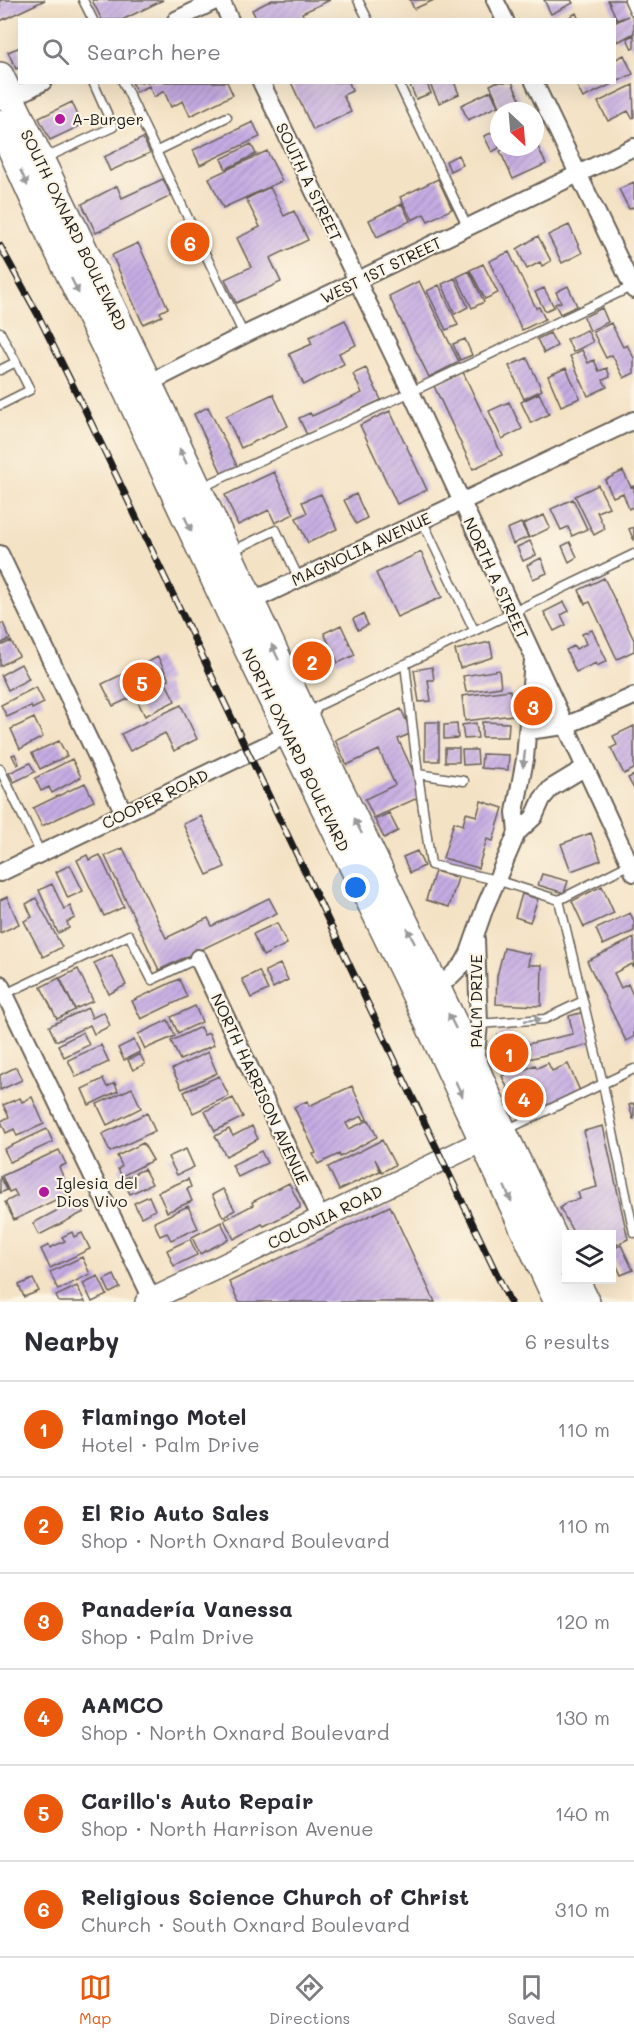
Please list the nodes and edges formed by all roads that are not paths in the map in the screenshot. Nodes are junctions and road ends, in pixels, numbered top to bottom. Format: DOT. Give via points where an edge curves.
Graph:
graph roads {
  1 [pos="83,0"];
  2 [pos="219,0"];
  3 [pos="358,0"];
  4 [pos="495,0"];
  5 [pos="629,0"];
  6 [pos="634,11"];
  7 [pos="92,18"];
  8 [pos="180,18"];
  9 [pos="229,18"];
  10 [pos="367,18"];
  11 [pos="504,18"];
  12 [pos="35,84"];
  13 [pos="94,84"];
  14 [pos="124,84"];
  15 [pos="262,84"];
  16 [pos="399,84"];
  17 [pos="535,84"];
  18 [pos="3,92"];
  19 [pos="227,117"];
  20 [pos="0,124"];
  21 [pos="634,147"];
  22 [pos="157,151"];
  23 [pos="40,161"];
  24 [pos="578,174"];
  25 [pos="468,228"];
  26 [pos="357,282"];
  27 [pos="633,287"];
  28 [pos="0,332"];
  29 [pos="244,335"];
  30 [pos="16,362"];
  31 [pos="0,370"];
  32 [pos="138,388"];
  33 [pos="411,392"];
  34 [pos="0,405"];
  35 [pos="634,420"];
  36 [pos="199,489"];
  37 [pos="461,502"];
  38 [pos="422,520"];
  39 [pos="229,553"];
  40 [pos="0,554"];
  41 [pos="634,554"];
  42 [pos="299,579"];
  43 [pos="223,597"];
  44 [pos="250,597"];
  45 [pos="512,612"];
  46 [pos="474,630"];
  47 [pos="533,659"];
  48 [pos="405,664"];
  49 [pos="634,696"];
  50 [pos="565,726"];
  51 [pos="299,729"];
  52 [pos="527,731"];
  53 [pos="584,768"];
  54 [pos="0,769"];
  55 [pos="418,774"];
  56 [pos="464,781"];
  57 [pos="124,813"];
  58 [pos="517,833"];
  59 [pos="40,854"];
  60 [pos="632,869"];
  61 [pos="0,873"];
  62 [pos="496,880"];
  63 [pos="559,900"];
  64 [pos="476,935"];
  65 [pos="198,958"];
  66 [pos="2,991"];
  67 [pos="426,993"];
  68 [pos="583,1001"];
  69 [pos="479,1024"];
  70 [pos="475,1067"];
  71 [pos="634,1069"];
  72 [pos="603,1084"];
  73 [pos="493,1136"];
  74 [pos="321,1219"];
  75 [pos="634,1233"];
  76 [pos="562,1254"];
  77 [pos="577,1284"];
  78 [pos="150,1301"];
  79 [pos="558,1302"];
  80 [pos="586,1302"];
  1 -- 7 [label="lane"];
  2 -- 8 [label="street"];
  2 -- 9 [label="street"];
  3 -- 10 [label="lane"];
  4 -- 11 [label="street"];
  5 -- 6 [label="lane"];
  12 -- 18 [label="street"];
  13 -- 23 [label="lane" via="113,127"];
  14 -- 22 [label="lane"];
  15 -- 26 [label="street, SOUTH A STREET"];
  16 -- 25 [label="lane"];
  17 -- 24 [label="street"];
  18 -- 23 [label="main road, SOUTH OXNARD BOULEVARD"];
  19 -- 22 [label="lane"];
  20 -- 32 [label="main road, SOUTH OXNARD BOULEVARD, one-way" via="50,234"];
  21 -- 24 [label="street, WEST 1ST STREET"];
  22 -- 29 [label="lane"];
  23 -- 32 [label="main road, SOUTH OXNARD BOULEVARD"];
  24 -- 25 [label="street, WEST 1ST STREET"];
  24 -- 27 [label="street"];
  25 -- 26 [label="street, WEST 1ST STREET"];
  26 -- 29 [label="street, WEST 1ST STREET"];
  26 -- 33 [label="street, NORTH A STREET"];
  27 -- 33 [label="lane"];
  28 -- 30 [label="lane"];
  29 -- 32 [label="street, WEST 1ST STREET"];
  30 -- 31 [label="lane"];
  30 -- 34 [label="lane" via="30,390"];
  36 -- 32 [label="main road, NORTH OXNARD BOULEVARD, one-way"];
  32 -- 43 [label="main road, NORTH OXNARD BOULEVARD, one-way"];
  33 -- 36 [label="lane"];
  33 -- 37 [label="street, NORTH A STREET"];
  35 -- 37 [label="street, MAGNOLIA AVENUE"];
  36 -- 39 [label="main road, NORTH OXNARD BOULEVARD"];
  37 -- 38 [label="street, MAGNOLIA AVENUE"];
  37 -- 45 [label="street, NORTH A STREET"];
  38 -- 42 [label="street, MAGNOLIA AVENUE"];
  38 -- 46 [label="lane"];
  39 -- 42 [label="lane" via="276,530"];
  39 -- 44 [label="main road, NORTH OXNARD BOULEVARD"];
  40 -- 57 [label="street"];
  41 -- 45 [label="lane"];
  42 -- 44 [label="street, MAGNOLIA AVENUE" via="265,595"];
  43 -- 44 [label="main road"];
  43 -- 51 [label="main road, NORTH OXNARD BOULEVARD"];
  51 -- 44 [label="main road, NORTH OXNARD BOULEVARD, one-way"];
  45 -- 46 [label="lane"];
  45 -- 47 [label="street, NORTH A STREET"];
  46 -- 48 [label="lane"];
  47 -- 50 [label="street, NORTH A STREET"];
  47 -- 52 [label="street, PALM DRIVE"];
  48 -- 51 [label="lane" via="318,706"];
  48 -- 55 [label="lane"];
  49 -- 50 [label="street"];
  50 -- 52 [label="street"];
  50 -- 53 [label="street, NORTH A STREET"];
  51 -- 57 [label="street, COOPER ROAD"];
  51 -- 67 [label="main road, NORTH OXNARD BOULEVARD"];
  52 -- 58 [label="street, PALM DRIVE, one-way" via="515,812"];
  53 -- 58 [label="street, PALM DRIVE" via="551,788 534,817"];
  53 -- 60 [label="street, NORTH A STREET"];
  54 -- 59 [label="lane"];
  55 -- 56 [label="lane"];
  55 -- 62 [label="lane" via="432,865"];
  57 -- 59 [label="street, COOPER ROAD"];
  58 -- 62 [label="street, PALM DRIVE"];
  59 -- 61 [label="street, COOPER ROAD"];
  60 -- 63 [label="lane"];
  62 -- 63 [label="lane"];
  62 -- 64 [label="street, PALM DRIVE"];
  63 -- 68 [label="lane"];
  64 -- 67 [label="street, PALM DRIVE" via="463,964"];
  64 -- 69 [label="street, PALM DRIVE"];
  65 -- 66 [label="lane" via="152,980 129,935"];
  65 -- 74 [label="street, NORTH HARRISON AVENUE"];
  66 -- 78 [label="street"];
  70 -- 67 [label="main road, NORTH OXNARD BOULEVARD, one-way"];
  67 -- 73 [label="main road, NORTH OXNARD BOULEVARD, one-way"];
  69 -- 68 [label="lane, one-way" via="545,1019"];
  68 -- 72 [label="lane"];
  69 -- 70 [label="street, PALM DRIVE"];
  70 -- 73 [label="main road, NORTH OXNARD BOULEVARD"];
  71 -- 72 [label="lane"];
  72 -- 73 [label="lane"];
  72 -- 75 [label="lane"];
  73 -- 74 [label="street, COLONIA ROAD"];
  73 -- 76 [label="main road, NORTH OXNARD BOULEVARD"];
  73 -- 79 [label="main road, NORTH OXNARD BOULEVARD, one-way"];
  74 -- 78 [label="street, COLONIA ROAD"];
  77 -- 80 [label="main road"];
}
